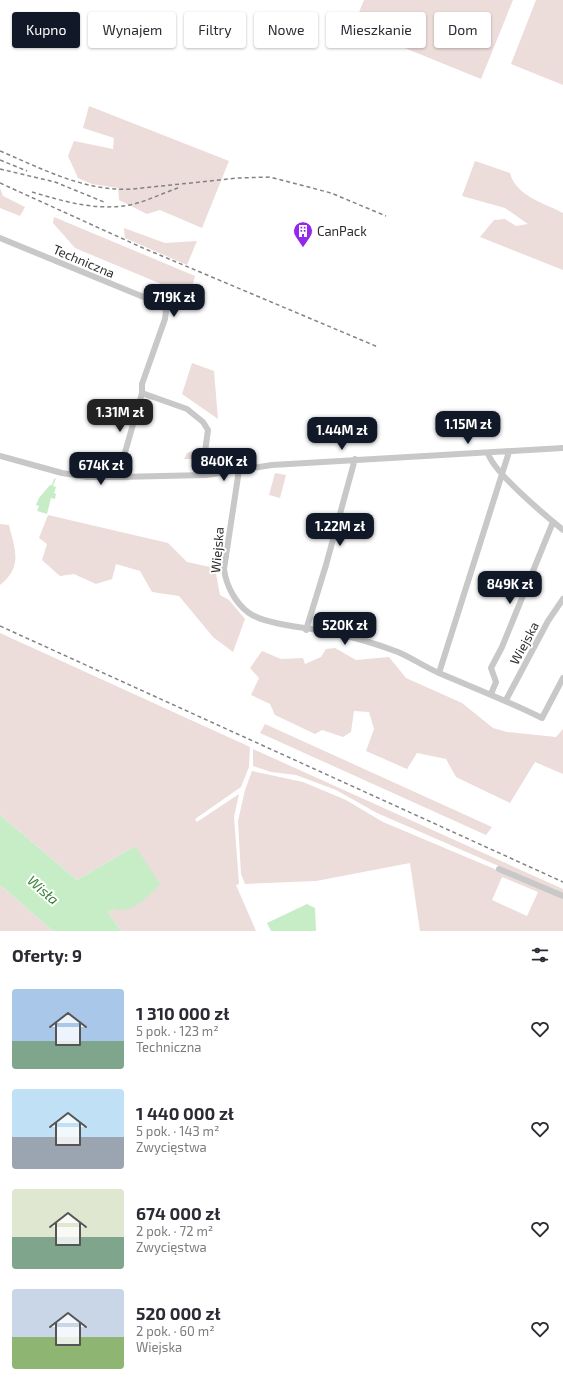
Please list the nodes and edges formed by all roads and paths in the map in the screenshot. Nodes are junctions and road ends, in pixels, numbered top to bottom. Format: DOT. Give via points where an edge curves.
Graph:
graph roads {
  1 [pos="0,238"];
  2 [pos="142,393"];
  3 [pos="563,448"];
  4 [pos="509,452"];
  5 [pos="488,453"];
  6 [pos="0,456"];
  7 [pos="355,460"];
  8 [pos="239,470"];
  9 [pos="502,473"];
  10 [pos="206,475"];
  11 [pos="118,477"];
  12 [pos="553,522"];
  13 [pos="563,530"];
  14 [pos="563,599"];
  15 [pos="306,630"];
  16 [pos="439,673"];
  17 [pos="563,678"];
  18 [pos="491,694"];
  19 [pos="506,700"];
  20 [pos="498,869"];
  21 [pos="563,896"];
  1 -- 2 [label="street, Techniczna" via="163,305 166,311 165,319 142,384"];
  2 -- 10 [label="street" via="187,409 204,422 208,430 205,452"];
  2 -- 11 [label="street, Techniczna"];
  3 -- 4 [label="street"];
  4 -- 5 [label="street"];
  4 -- 9 [label="street"];
  5 -- 7 [label="street"];
  5 -- 9 [label="street" via="490,460"];
  6 -- 11 [label="street" via="62,473 87,477"];
  7 -- 8 [label="street" via="266,465"];
  7 -- 15 [label="street"];
  8 -- 10 [label="street"];
  8 -- 15 [label="street, Wiejska" via="224,569 226,581 233,595 249,613"];
  9 -- 12 [label="street"];
  9 -- 16 [label="street"];
  10 -- 11 [label="street"];
  12 -- 13 [label="street"];
  12 -- 18 [label="street, Wiejska" via="491,668 496,682"];
  14 -- 19 [label="street, Wiejska" via="548,621"];
  15 -- 16 [label="street, Wiejska" via="331,632 400,653"];
  16 -- 18 [label="street, Wiejska"];
  17 -- 19 [label="street, Wiejska" via="542,718"];
  18 -- 19 [label="street, Wiejska"];
  20 -- 21 [label="street"];
}
